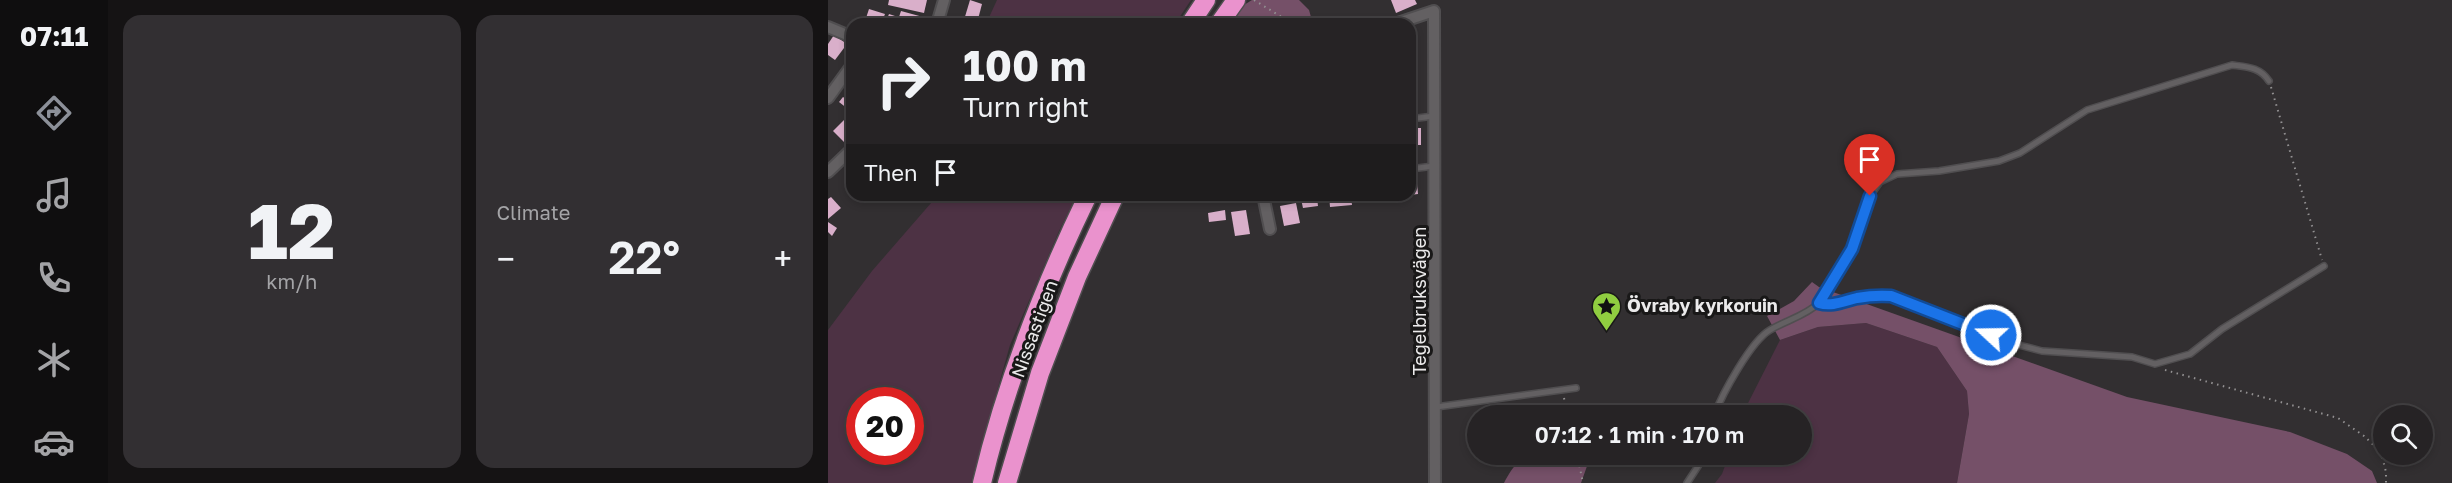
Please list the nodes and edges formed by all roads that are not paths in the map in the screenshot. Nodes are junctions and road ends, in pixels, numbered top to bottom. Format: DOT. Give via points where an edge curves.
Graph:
graph roads {
  1 [pos="944,0"];
  2 [pos="1206,0"];
  3 [pos="1236,0"];
  4 [pos="939,18"];
  5 [pos="1194,18"];
  6 [pos="1223,18"];
  7 [pos="1413,18"];
  8 [pos="828,27"];
  9 [pos="846,34"];
  10 [pos="846,73"];
  11 [pos="2269,81"];
  12 [pos="828,98"];
  13 [pos="1435,116"];
  14 [pos="1416,118"];
  15 [pos="846,155"];
  16 [pos="1436,166"];
  17 [pos="1416,168"];
  18 [pos="828,172"];
  19 [pos="1085,201"];
  20 [pos="1112,201"];
  21 [pos="1264,201"];
  22 [pos="1270,229"];
  23 [pos="2324,266"];
  24 [pos="1819,303"];
  25 [pos="1576,388"];
  26 [pos="1719,405"];
  27 [pos="1436,407"];
  28 [pos="1699,465"];
  29 [pos="982,483"];
  30 [pos="1007,483"];
  31 [pos="1435,483"];
  32 [pos="1688,483"];
  1 -- 4 [label="street"];
  2 -- 5 [label="highway"];
  3 -- 6 [label="highway"];
  7 -- 13 [label="street, Tegelbruksvägen" via="1434,11"];
  8 -- 9 [label="street"];
  10 -- 12 [label="street"];
  11 -- 24 [label="lane" via="2255,68 2232,65 2087,110 2020,153 1999,161 1897,174 1880,182 1870,196 1852,249"];
  13 -- 14 [label="lane"];
  13 -- 16 [label="street, Tegelbruksvägen"];
  15 -- 18 [label="street"];
  16 -- 17 [label="lane"];
  16 -- 27 [label="street, Tegelbruksvägen"];
  19 -- 29 [label="highway, Nissastigen" via="1048,280"];
  20 -- 30 [label="highway, Nissastigen" via="1077,277 1040,373"];
  21 -- 22 [label="street"];
  23 -- 24 [label="lane" via="2222,329 2190,354 2155,364 2132,357 2042,351 1891,296 1875,295 1827,306"];
  24 -- 26 [label="lane" via="1760,337"];
  25 -- 27 [label="lane"];
  27 -- 31 [label="street, Tegelbruksvägen"];
  28 -- 32 [label="lane"];
}
